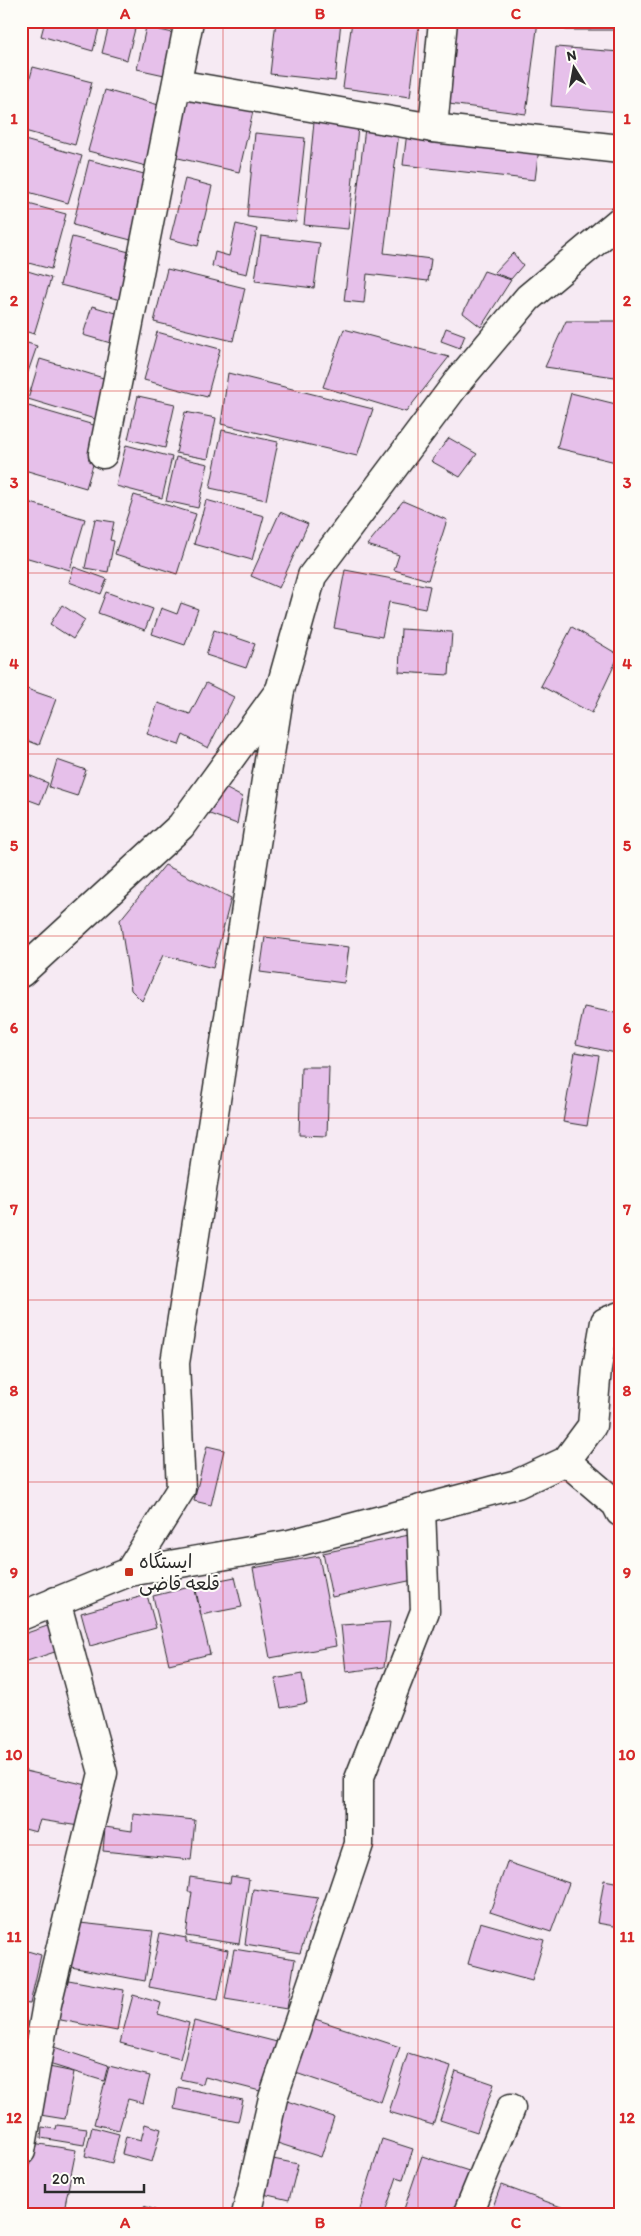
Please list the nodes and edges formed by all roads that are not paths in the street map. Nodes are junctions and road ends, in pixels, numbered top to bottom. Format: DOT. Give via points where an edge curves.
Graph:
graph roads {
  1 [pos="189,21"];
  2 [pos="443,21"];
  3 [pos="177,84"];
  4 [pos="433,128"];
  5 [pos="620,149"];
  6 [pos="620,221"];
  7 [pos="103,454"];
  8 [pos="280,690"];
  9 [pos="21,973"];
  10 [pos="620,1316"];
  11 [pos="566,1461"];
  12 [pos="421,1509"];
  13 [pos="620,1512"];
  14 [pos="129,1572"];
  15 [pos="56,1602"];
  16 [pos="21,1616"];
  17 [pos="511,2108"];
  18 [pos="21,2150"];
  19 [pos="246,2215"];
  20 [pos="467,2215"];
  1 -- 3 [label="street"];
  2 -- 4 [label="street"];
  3 -- 4 [label="street"];
  3 -- 7 [label="street"];
  4 -- 5 [label="street"];
  6 -- 8 [label="street" via="528,298 460,380 312,576"];
  8 -- 9 [label="street" via="180,826"];
  8 -- 14 [label="street" via="175,1363 181,1489"];
  10 -- 11 [label="street" via="605,1322 592,1426"];
  11 -- 12 [label="street" via="517,1484"];
  11 -- 13 [label="street" via="616,1504"];
  12 -- 14 [label="street" via="290,1544"];
  12 -- 19 [label="street" via="425,1612 359,1779 359,1844 273,2098"];
  14 -- 15 [label="street"];
  15 -- 16 [label="street"];
  15 -- 18 [label="street" via="103,1774 47,2004"];
  17 -- 20 [label="street"];
}
